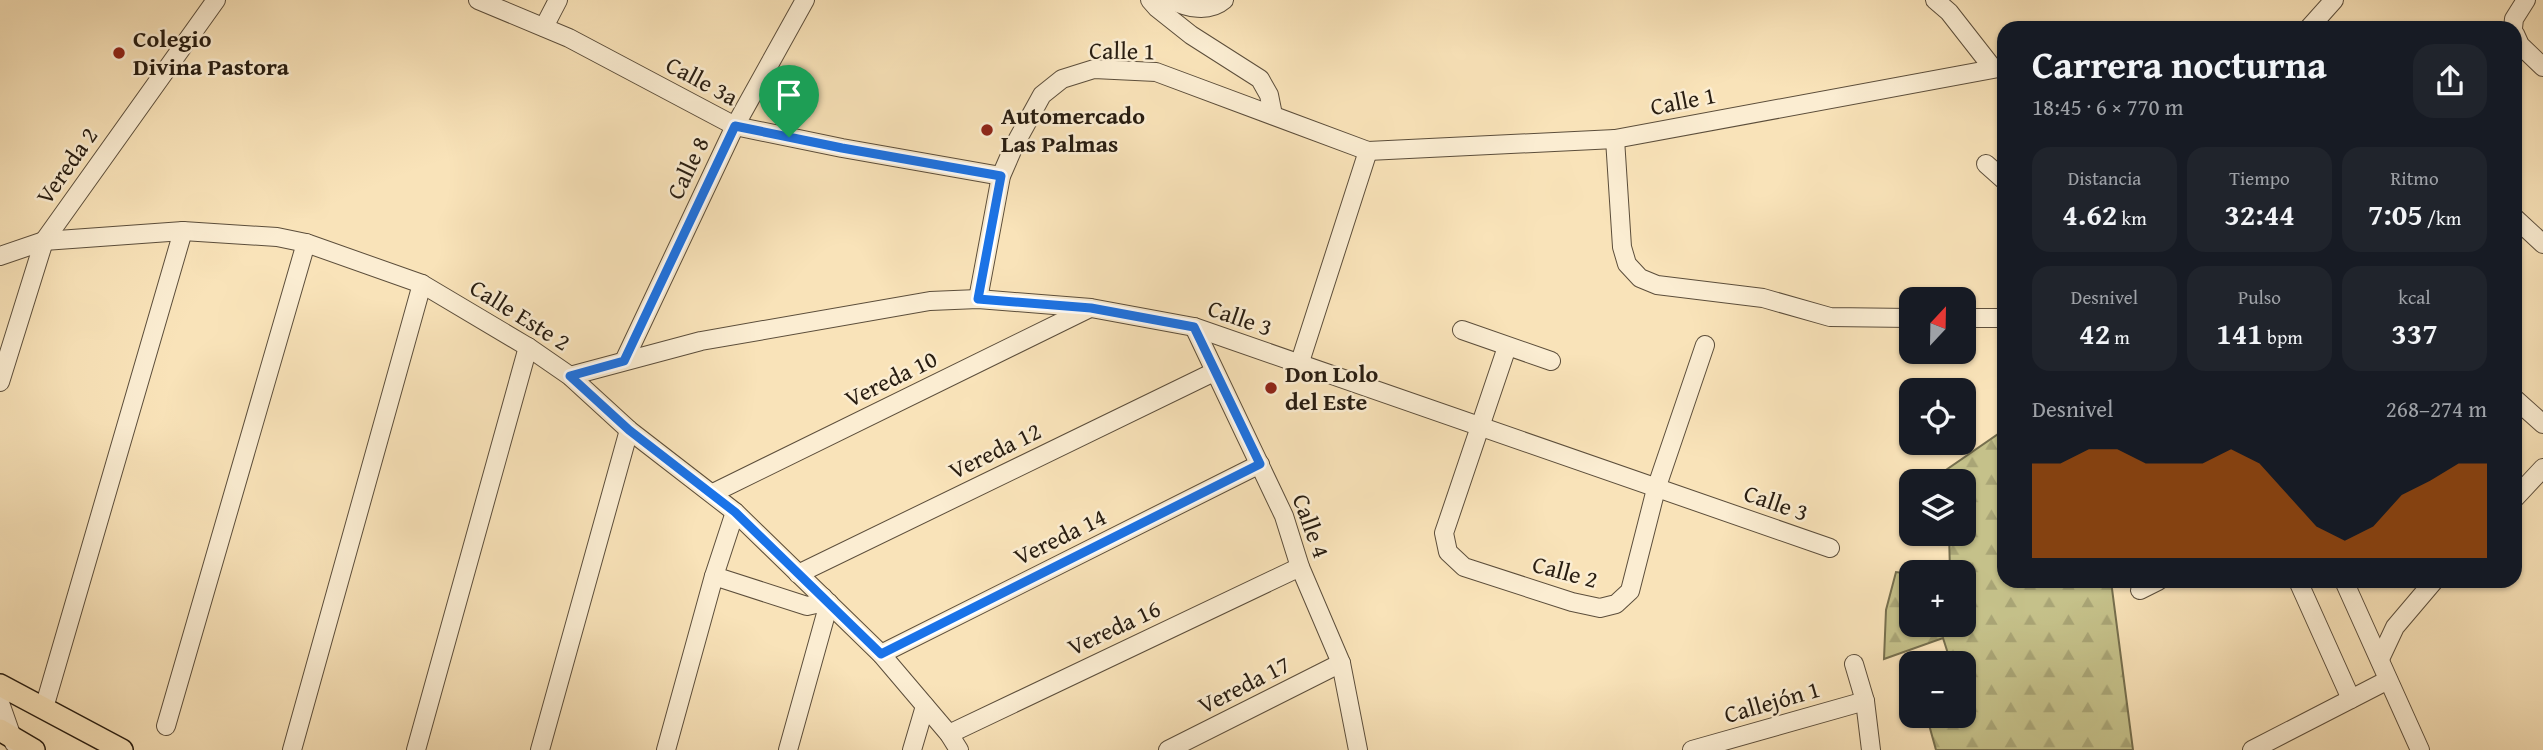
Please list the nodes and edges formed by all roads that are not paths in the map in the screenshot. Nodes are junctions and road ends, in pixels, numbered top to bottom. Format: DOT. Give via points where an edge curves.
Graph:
graph roads {
  1 [pos="216,0"];
  2 [pos="478,0"];
  3 [pos="558,0"];
  4 [pos="805,0"];
  5 [pos="1150,0"];
  6 [pos="1171,0"];
  7 [pos="1224,0"];
  8 [pos="2334,0"];
  9 [pos="2526,0"];
  10 [pos="1944,4"];
  11 [pos="2314,21"];
  12 [pos="2514,21"];
  13 [pos="544,27"];
  14 [pos="2522,47"];
  15 [pos="1997,66"];
  16 [pos="2543,66"];
  17 [pos="1997,67"];
  18 [pos="1273,115"];
  19 [pos="735,126"];
  20 [pos="1615,139"];
  21 [pos="1368,151"];
  22 [pos="1986,164"];
  23 [pos="1997,174"];
  24 [pos="1001,176"];
  25 [pos="2522,224"];
  26 [pos="183,231"];
  27 [pos="44,242"];
  28 [pos="306,243"];
  29 [pos="2543,244"];
  30 [pos="0,256"];
  31 [pos="422,284"];
  32 [pos="978,299"];
  33 [pos="1091,308"];
  34 [pos="1899,318"];
  35 [pos="1976,318"];
  36 [pos="1997,318"];
  37 [pos="1194,327"];
  38 [pos="1462,330"];
  39 [pos="1705,345"];
  40 [pos="528,347"];
  41 [pos="1507,347"];
  42 [pos="624,361"];
  43 [pos="1551,361"];
  44 [pos="1299,366"];
  45 [pos="1214,372"];
  46 [pos="570,376"];
  47 [pos="0,382"];
  48 [pos="2522,405"];
  49 [pos="2543,424"];
  50 [pos="1480,427"];
  51 [pos="629,430"];
  52 [pos="1260,464"];
  53 [pos="2543,468"];
  54 [pos="1656,489"];
  55 [pos="2522,490"];
  56 [pos="713,493"];
  57 [pos="735,512"];
  58 [pos="1830,548"];
  59 [pos="1300,567"];
  60 [pos="798,574"];
  61 [pos="714,576"];
  62 [pos="2144,588"];
  63 [pos="2301,588"];
  64 [pos="2347,588"];
  65 [pos="2428,588"];
  66 [pos="2140,590"];
  67 [pos="826,600"];
  68 [pos="881,654"];
  69 [pos="2380,659"];
  70 [pos="1341,663"];
  71 [pos="1854,664"];
  72 [pos="2388,680"];
  73 [pos="0,685"];
  74 [pos="2351,699"];
  75 [pos="1865,701"];
  76 [pos="0,703"];
  77 [pos="925,706"];
  78 [pos="44,708"];
  79 [pos="166,726"];
  80 [pos="949,734"];
  81 [pos="9,739"];
  82 [pos="34,750"];
  83 [pos="122,750"];
  84 [pos="292,750"];
  85 [pos="416,750"];
  86 [pos="540,750"];
  87 [pos="666,750"];
  88 [pos="788,750"];
  89 [pos="912,750"];
  90 [pos="959,750"];
  91 [pos="1168,750"];
  92 [pos="1357,750"];
  93 [pos="1692,750"];
  94 [pos="1871,750"];
  95 [pos="2252,750"];
  96 [pos="2420,750"];
  1 -- 27 [label="street, Vereda 2"];
  2 -- 13 [label="street, Calle 3a"];
  3 -- 13 [label="street"];
  4 -- 19 [label="street, Calle 8"];
  5 -- 18 [label="street" via="1191,34 1260,79"];
  6 -- 7 [label="street" via="1199,9"];
  8 -- 11 [label="street"];
  9 -- 12 [label="street"];
  10 -- 15 [label="street"];
  13 -- 19 [label="street, Calle 3a"];
  14 -- 16 [label="street"];
  17 -- 20 [label="street, Calle 1"];
  18 -- 21 [label="street, Calle 1"];
  18 -- 24 [label="street, Calle 1" via="1156,72 1094,69 1062,79 1042,96"];
  19 -- 24 [label="street, Calle 3a"];
  19 -- 42 [label="street, Calle 8"];
  20 -- 21 [label="street, Calle 1"];
  20 -- 34 [label="street" via="1622,247 1627,264 1640,278 1657,285 1763,298 1830,317"];
  21 -- 44 [label="street"];
  22 -- 23 [label="street"];
  24 -- 32 [label="street, Calle 1"];
  25 -- 29 [label="street"];
  26 -- 27 [label="street, Calle Este 2"];
  26 -- 28 [label="street, Calle Este 2"];
  26 -- 78 [label="street"];
  27 -- 30 [label="street, Calle Este 2"];
  27 -- 47 [label="street, Vereda 2"];
  28 -- 31 [label="street, Calle Este 2"];
  28 -- 79 [label="street"];
  31 -- 40 [label="street, Calle Este 2"];
  31 -- 84 [label="street"];
  32 -- 33 [label="street, Calle 3"];
  32 -- 42 [label="street, Calle 3" via="930,301 701,341"];
  33 -- 37 [label="street, Calle 3"];
  33 -- 56 [label="street, Vereda 10"];
  35 -- 36 [label="street"];
  37 -- 44 [label="street, Calle 3"];
  37 -- 45 [label="street, Calle 4"];
  38 -- 41 [label="street"];
  39 -- 54 [label="street, Calle 2"];
  40 -- 46 [label="street, Calle Este 2"];
  40 -- 85 [label="street"];
  41 -- 43 [label="street"];
  41 -- 50 [label="street, Calle 2"];
  42 -- 46 [label="street, Calle 3"];
  44 -- 50 [label="street, Calle 3"];
  45 -- 52 [label="street, Calle 4"];
  45 -- 60 [label="street, Vereda 12"];
  46 -- 51 [label="street, Calle Este 2"];
  48 -- 49 [label="street"];
  50 -- 54 [label="street, Calle 3"];
  50 -- 54 [label="street, Calle 2" via="1444,533 1448,552 1464,567 1572,602 1600,608 1616,604 1630,591"];
  51 -- 56 [label="street, Calle Este 2"];
  51 -- 86 [label="street"];
  52 -- 59 [label="street, Calle 4" via="1284,516"];
  52 -- 68 [label="street, Vereda 14"];
  53 -- 55 [label="street"];
  54 -- 58 [label="street, Calle 3"];
  56 -- 57 [label="street, Calle Este 2"];
  57 -- 60 [label="street, Calle Este 2"];
  57 -- 61 [label="street"];
  59 -- 70 [label="street, Calle 4"];
  59 -- 80 [label="street, Vereda 16"];
  60 -- 67 [label="street, Calle Este 2"];
  61 -- 67 [label="street" via="807,606"];
  61 -- 87 [label="street"];
  62 -- 66 [label="street"];
  63 -- 74 [label="street"];
  64 -- 69 [label="street"];
  65 -- 69 [label="street" via="2395,627"];
  67 -- 68 [label="street, Calle Este 2"];
  67 -- 88 [label="street"];
  68 -- 77 [label="street, Calle Este 2"];
  69 -- 72 [label="street"];
  70 -- 91 [label="street, Vereda 17"];
  70 -- 92 [label="street, Calle 4"];
  71 -- 75 [label="street"];
  72 -- 74 [label="street"];
  72 -- 96 [label="street"];
  73 -- 78 [label="main road"];
  74 -- 95 [label="street"];
  75 -- 93 [label="street, Callejón 1"];
  75 -- 94 [label="street"];
  76 -- 81 [label="street"];
  77 -- 80 [label="street, Calle Este 2"];
  77 -- 89 [label="street"];
  78 -- 83 [label="main road"];
  80 -- 90 [label="street, Calle Este 2"];
  81 -- 82 [label="main road"];
}
